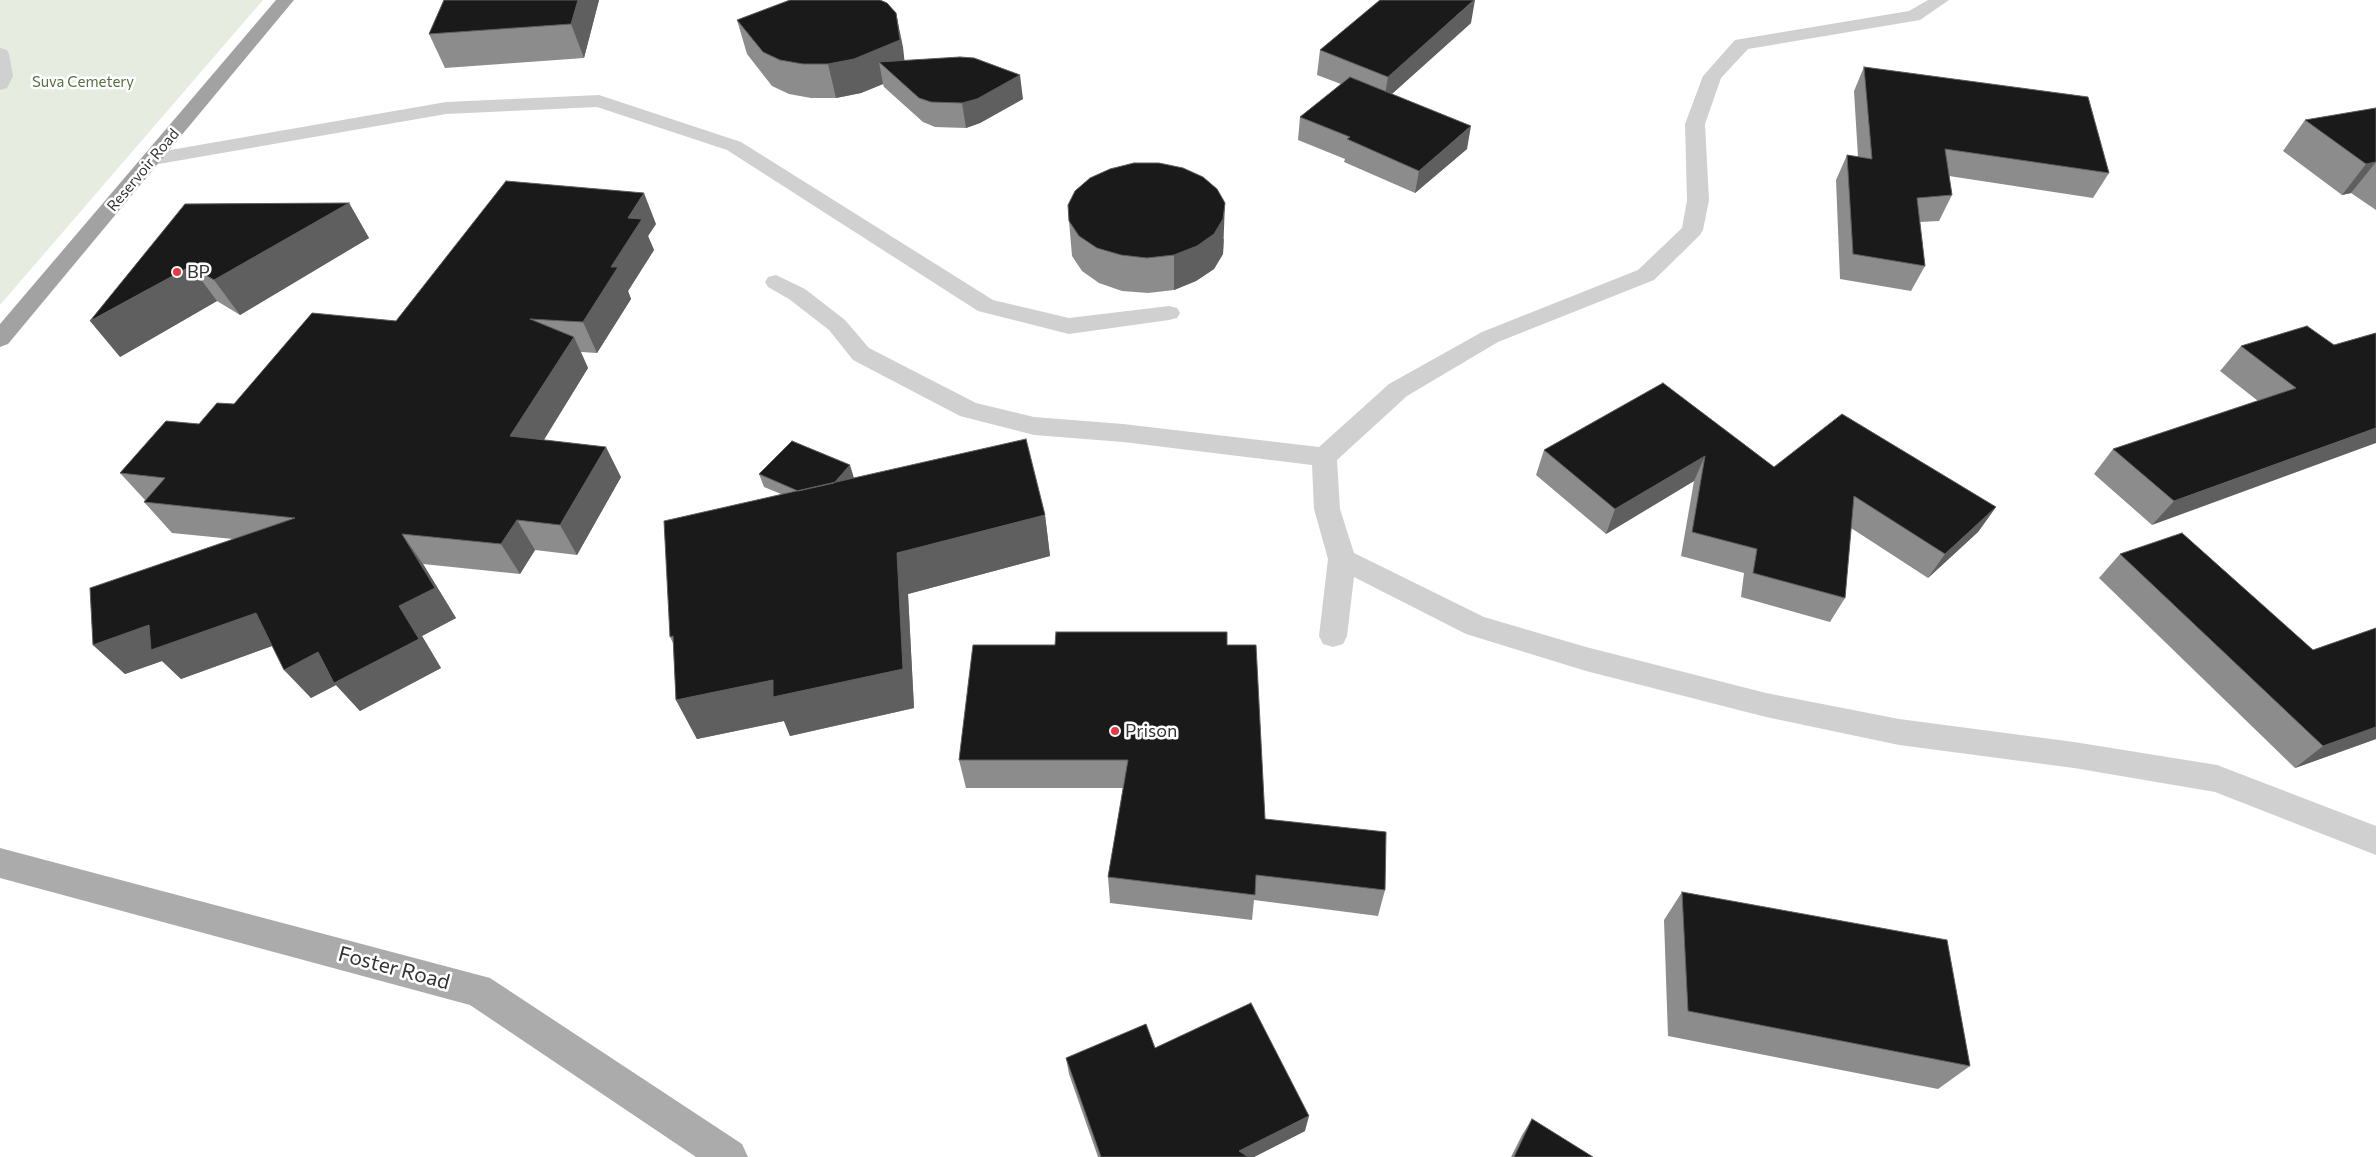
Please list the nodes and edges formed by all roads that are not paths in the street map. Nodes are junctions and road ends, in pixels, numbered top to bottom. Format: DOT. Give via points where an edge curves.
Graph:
graph roads {
  1 [pos="285,0"];
  2 [pos="1940,0"];
  3 [pos="0,54"];
  4 [pos="0,84"];
  5 [pos="153,159"];
  6 [pos="776,282"];
  7 [pos="1169,313"];
  8 [pos="0,339"];
  9 [pos="1324,457"];
  10 [pos="1342,559"];
  11 [pos="1333,636"];
  12 [pos="2376,841"];
  13 [pos="6,867"];
  14 [pos="729,1157"];
  1 -- 5 [label="highway, Reservoir Road"];
  2 -- 9 [label="street" via="1914,16 1742,44 1712,76 1695,124 1698,200 1692,230 1646,275 1490,337 1398,390"];
  3 -- 4 [label="street" via="4,76"];
  5 -- 7 [label="street" via="446,108 599,101 734,146 986,306 1069,326"];
  5 -- 8 [label="highway, Reservoir Road"];
  6 -- 9 [label="street" via="837,325 860,354 968,410 1034,426"];
  9 -- 10 [label="street" via="1327,509"];
  10 -- 11 [label="street"];
  10 -- 12 [label="street" via="1476,626 1586,659 1766,705 1899,732 2074,755 2217,779"];
  13 -- 14 [label="main road, Foster Road" via="478,990"];
}
